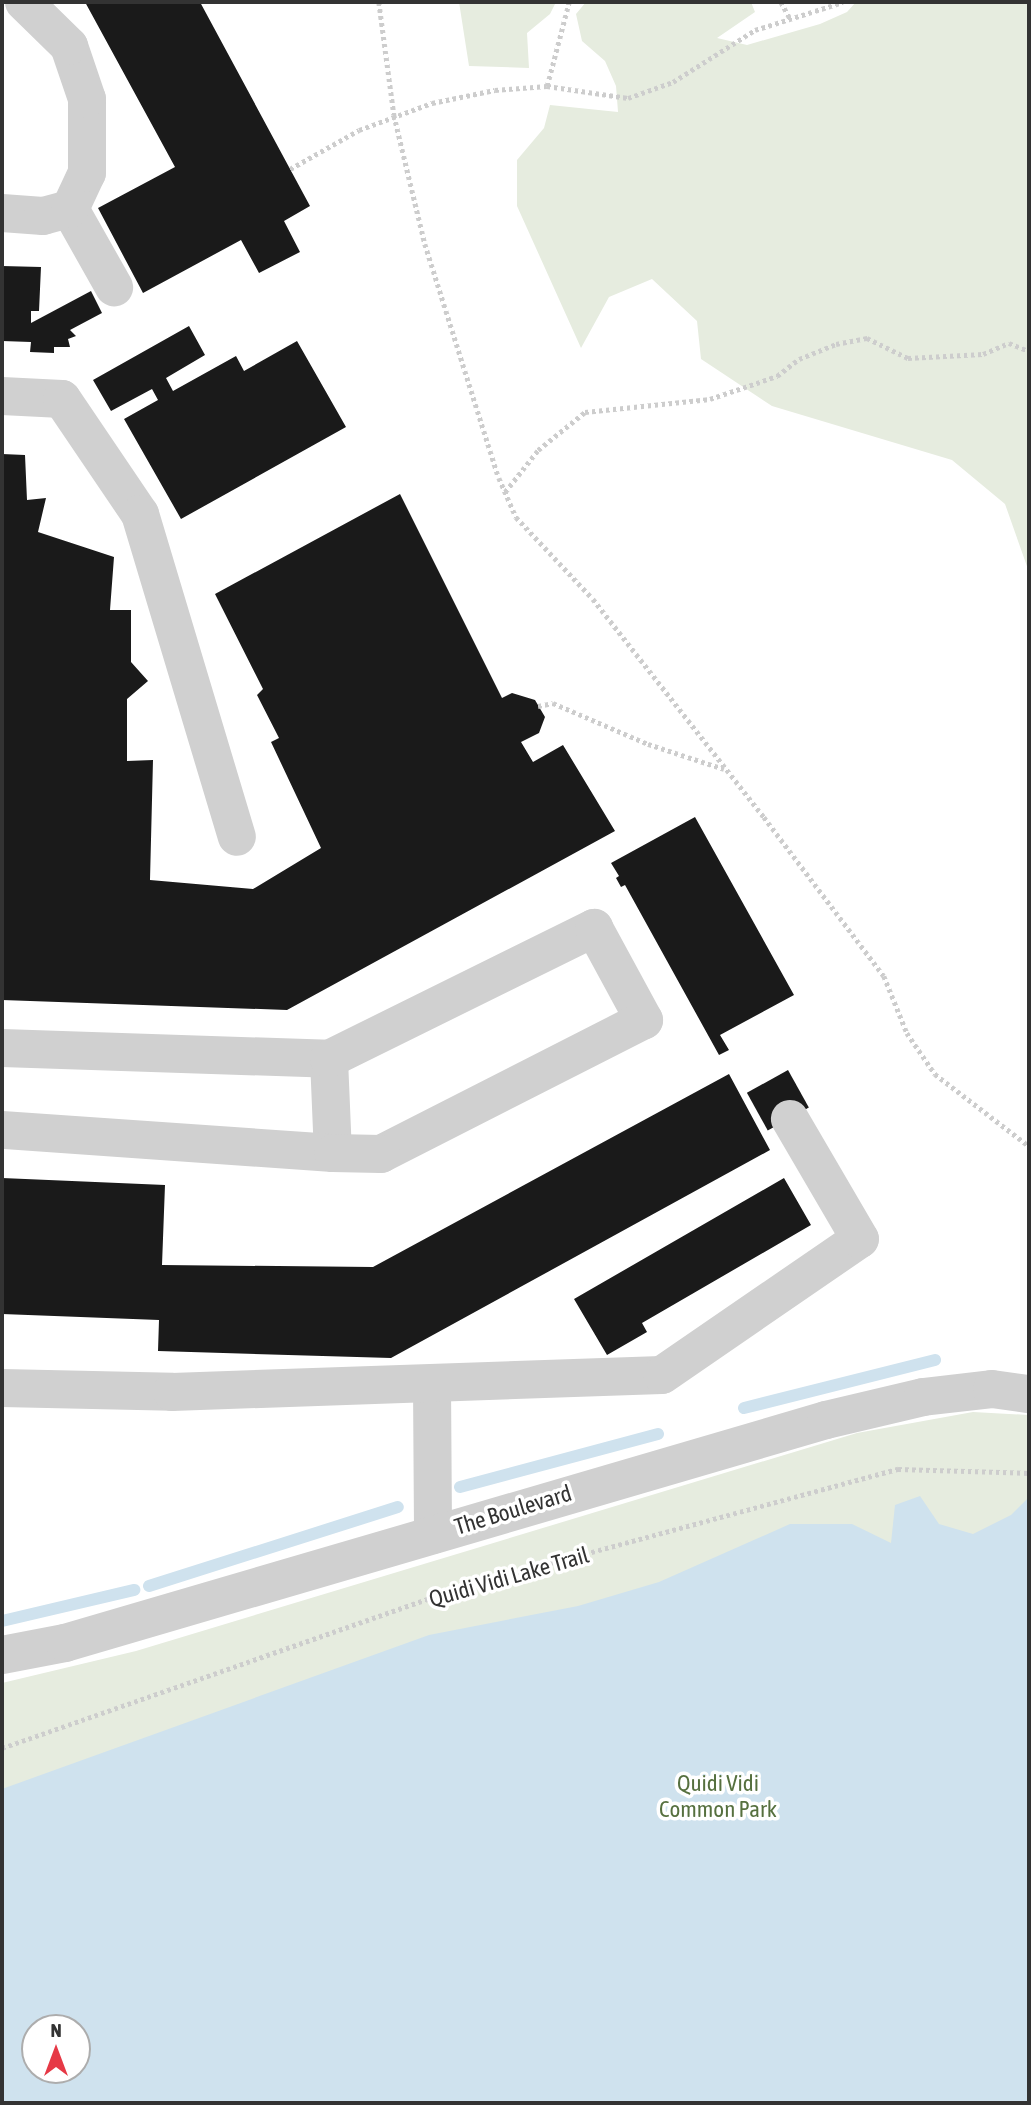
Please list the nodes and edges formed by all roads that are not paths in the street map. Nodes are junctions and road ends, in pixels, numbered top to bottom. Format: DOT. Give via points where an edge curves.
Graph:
graph roads {
  1 [pos="24,2"];
  2 [pos="70,209"];
  3 [pos="2,213"];
  4 [pos="114,287"];
  5 [pos="2,396"];
  6 [pos="237,837"];
  7 [pos="2,1048"];
  8 [pos="329,1059"];
  9 [pos="790,1119"];
  10 [pos="2,1130"];
  11 [pos="333,1153"];
  12 [pos="432,1385"];
  13 [pos="2,1388"];
  14 [pos="1029,1394"];
  15 [pos="433,1535"];
  16 [pos="2,1655"];
  1 -- 2 [label="street" via="69,46 87,99 88,173"];
  2 -- 3 [label="street" via="43,216"];
  2 -- 4 [label="street"];
  5 -- 6 [label="street" via="62,399 139,514"];
  7 -- 8 [label="street"];
  8 -- 11 [label="street"];
  8 -- 11 [label="street" via="594,928 644,1020 381,1154"];
  9 -- 12 [label="street" via="860,1239 662,1376"];
  10 -- 11 [label="street"];
  12 -- 13 [label="street" via="172,1392"];
  12 -- 15 [label="street"];
  14 -- 15 [label="street, The Boulevard" via="992,1390 923,1397 609,1481"];
  15 -- 16 [label="street, The Boulevard" via="65,1643"];
}
